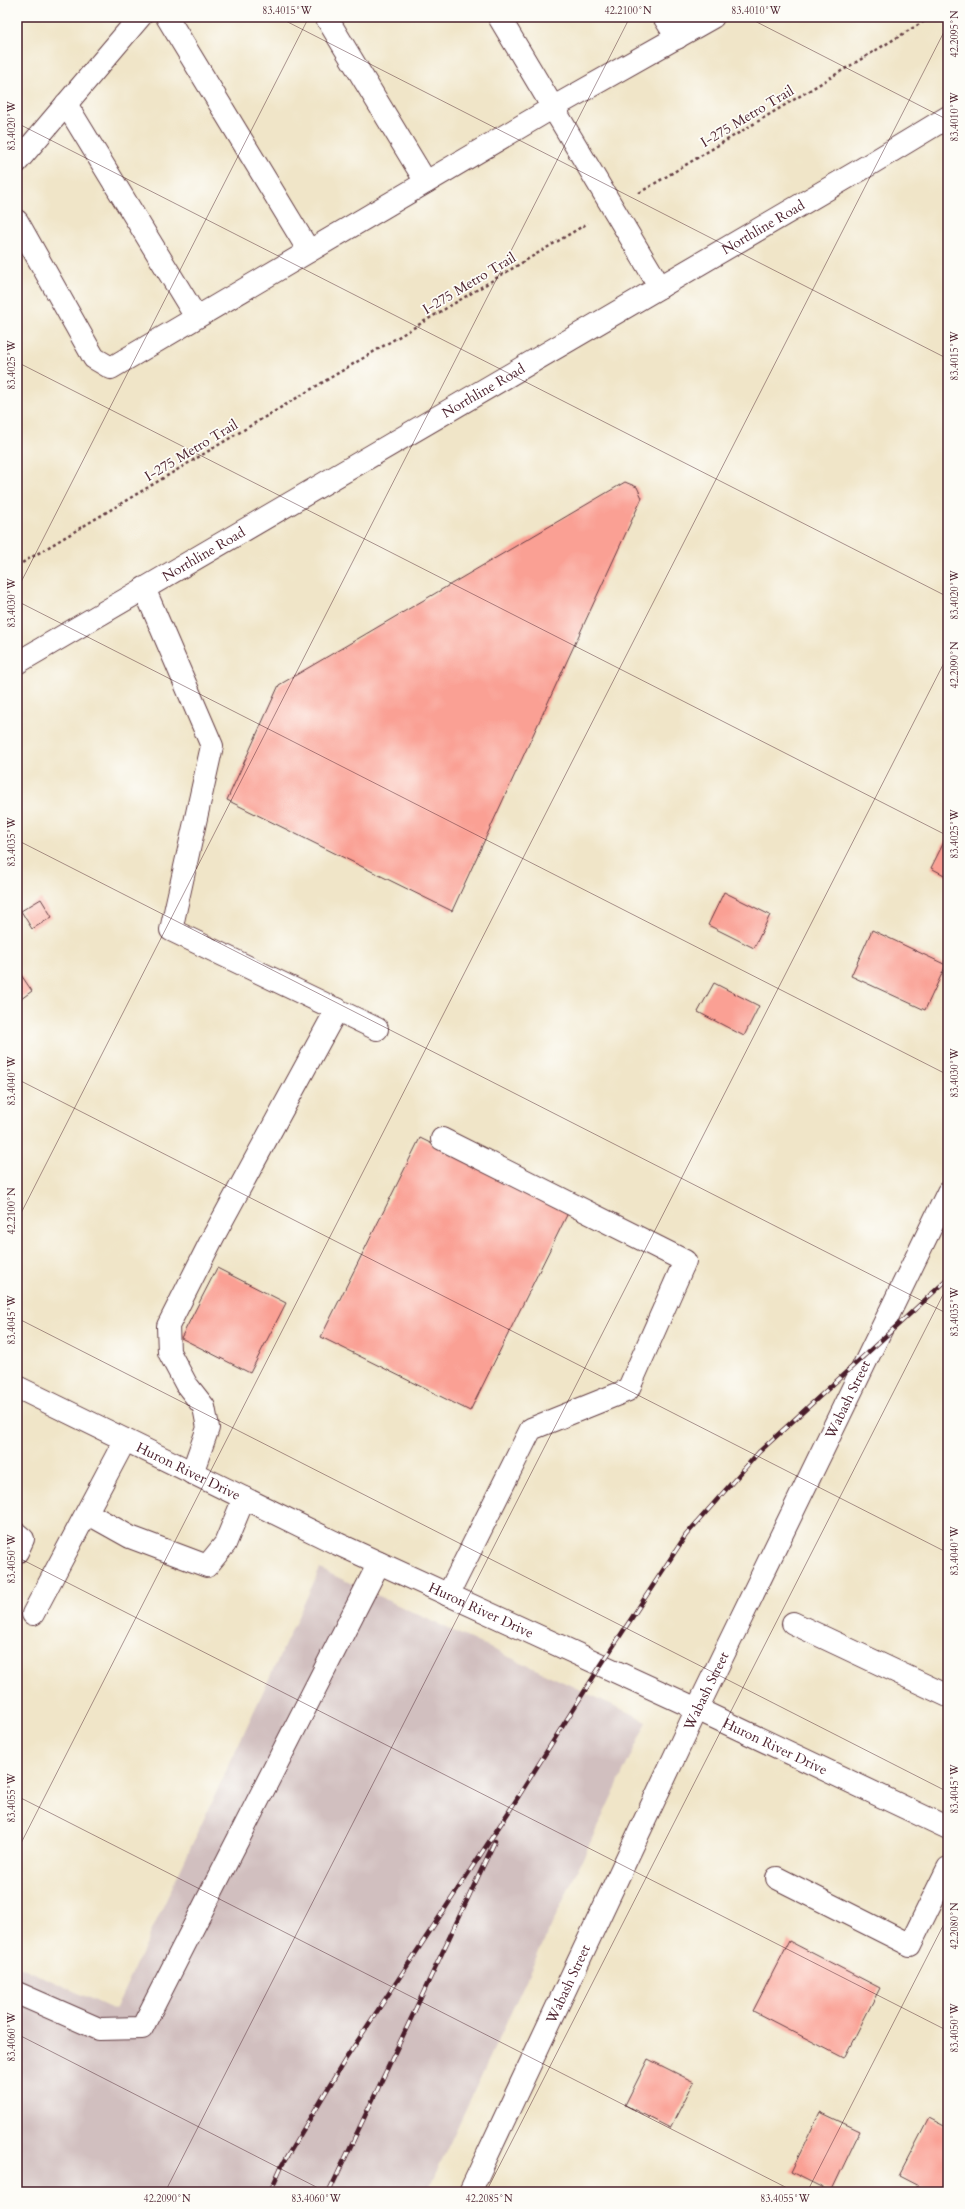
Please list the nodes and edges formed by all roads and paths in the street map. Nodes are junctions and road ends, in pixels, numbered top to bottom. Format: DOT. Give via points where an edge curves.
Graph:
graph roads {
  1 [pos="140,17"];
  2 [pos="167,17"];
  3 [pos="326,17"];
  4 [pos="499,17"];
  5 [pos="664,17"];
  6 [pos="713,17"];
  7 [pos="931,17"];
  8 [pos="677,38"];
  9 [pos="66,104"];
  10 [pos="552,108"];
  11 [pos="948,117"];
  12 [pos="17,162"];
  13 [pos="426,182"];
  14 [pos="613,208"];
  15 [pos="17,221"];
  16 [pos="309,251"];
  17 [pos="660,287"];
  18 [pos="196,317"];
  19 [pos="17,566"];
  20 [pos="144,588"];
  21 [pos="17,663"];
  22 [pos="337,1009"];
  23 [pos="377,1029"];
  24 [pos="442,1139"];
  25 [pos="948,1192"];
  26 [pos="17,1395"];
  27 [pos="125,1440"];
  28 [pos="192,1473"];
  29 [pos="244,1498"];
  30 [pos="87,1513"];
  31 [pos="17,1534"];
  32 [pos="17,1552"];
  33 [pos="378,1563"];
  34 [pos="448,1595"];
  35 [pos="33,1614"];
  36 [pos="793,1623"];
  37 [pos="948,1696"];
  38 [pos="697,1709"];
  39 [pos="948,1828"];
  40 [pos="948,1868"];
  41 [pos="777,1878"];
  42 [pos="17,1993"];
  43 [pos="470,2192"];
  1 -- 9 [label="street"];
  2 -- 16 [label="street"];
  3 -- 13 [label="street"];
  4 -- 10 [label="street"];
  5 -- 8 [label="street"];
  6 -- 8 [label="street"];
  7 -- 14 [label="path, I-275 Metro Trail"];
  8 -- 10 [label="street"];
  9 -- 12 [label="street"];
  9 -- 18 [label="street"];
  10 -- 13 [label="street"];
  10 -- 14 [label="street"];
  11 -- 17 [label="street, Northline Road"];
  13 -- 16 [label="street"];
  14 -- 17 [label="street"];
  14 -- 19 [label="path, I-275 Metro Trail"];
  15 -- 18 [label="street" via="94,358 111,368"];
  16 -- 18 [label="street"];
  17 -- 20 [label="street, Northline Road"];
  20 -- 21 [label="street, Northline Road"];
  20 -- 22 [label="street" via="212,746 171,930"];
  22 -- 23 [label="street"];
  22 -- 28 [label="street" via="213,1237 168,1326 169,1352 186,1384 204,1407 208,1428"];
  24 -- 34 [label="street" via="685,1261 628,1390 531,1429"];
  25 -- 38 [label="street, Wabash Street"];
  26 -- 27 [label="street, Huron River Drive"];
  27 -- 28 [label="street, Huron River Drive"];
  27 -- 30 [label="street"];
  28 -- 29 [label="street, Huron River Drive"];
  29 -- 30 [label="street" via="225,1544 207,1566 130,1537"];
  29 -- 33 [label="street, Huron River Drive"];
  30 -- 35 [label="street"];
  31 -- 32 [label="street" via="23,1539"];
  33 -- 34 [label="street, Huron River Drive"];
  33 -- 42 [label="street" via="142,2028 99,2029"];
  34 -- 38 [label="street, Huron River Drive"];
  36 -- 37 [label="street"];
  38 -- 39 [label="street, Huron River Drive"];
  38 -- 43 [label="street, Wabash Street"];
  40 -- 41 [label="street" via="910,1945"];
}
